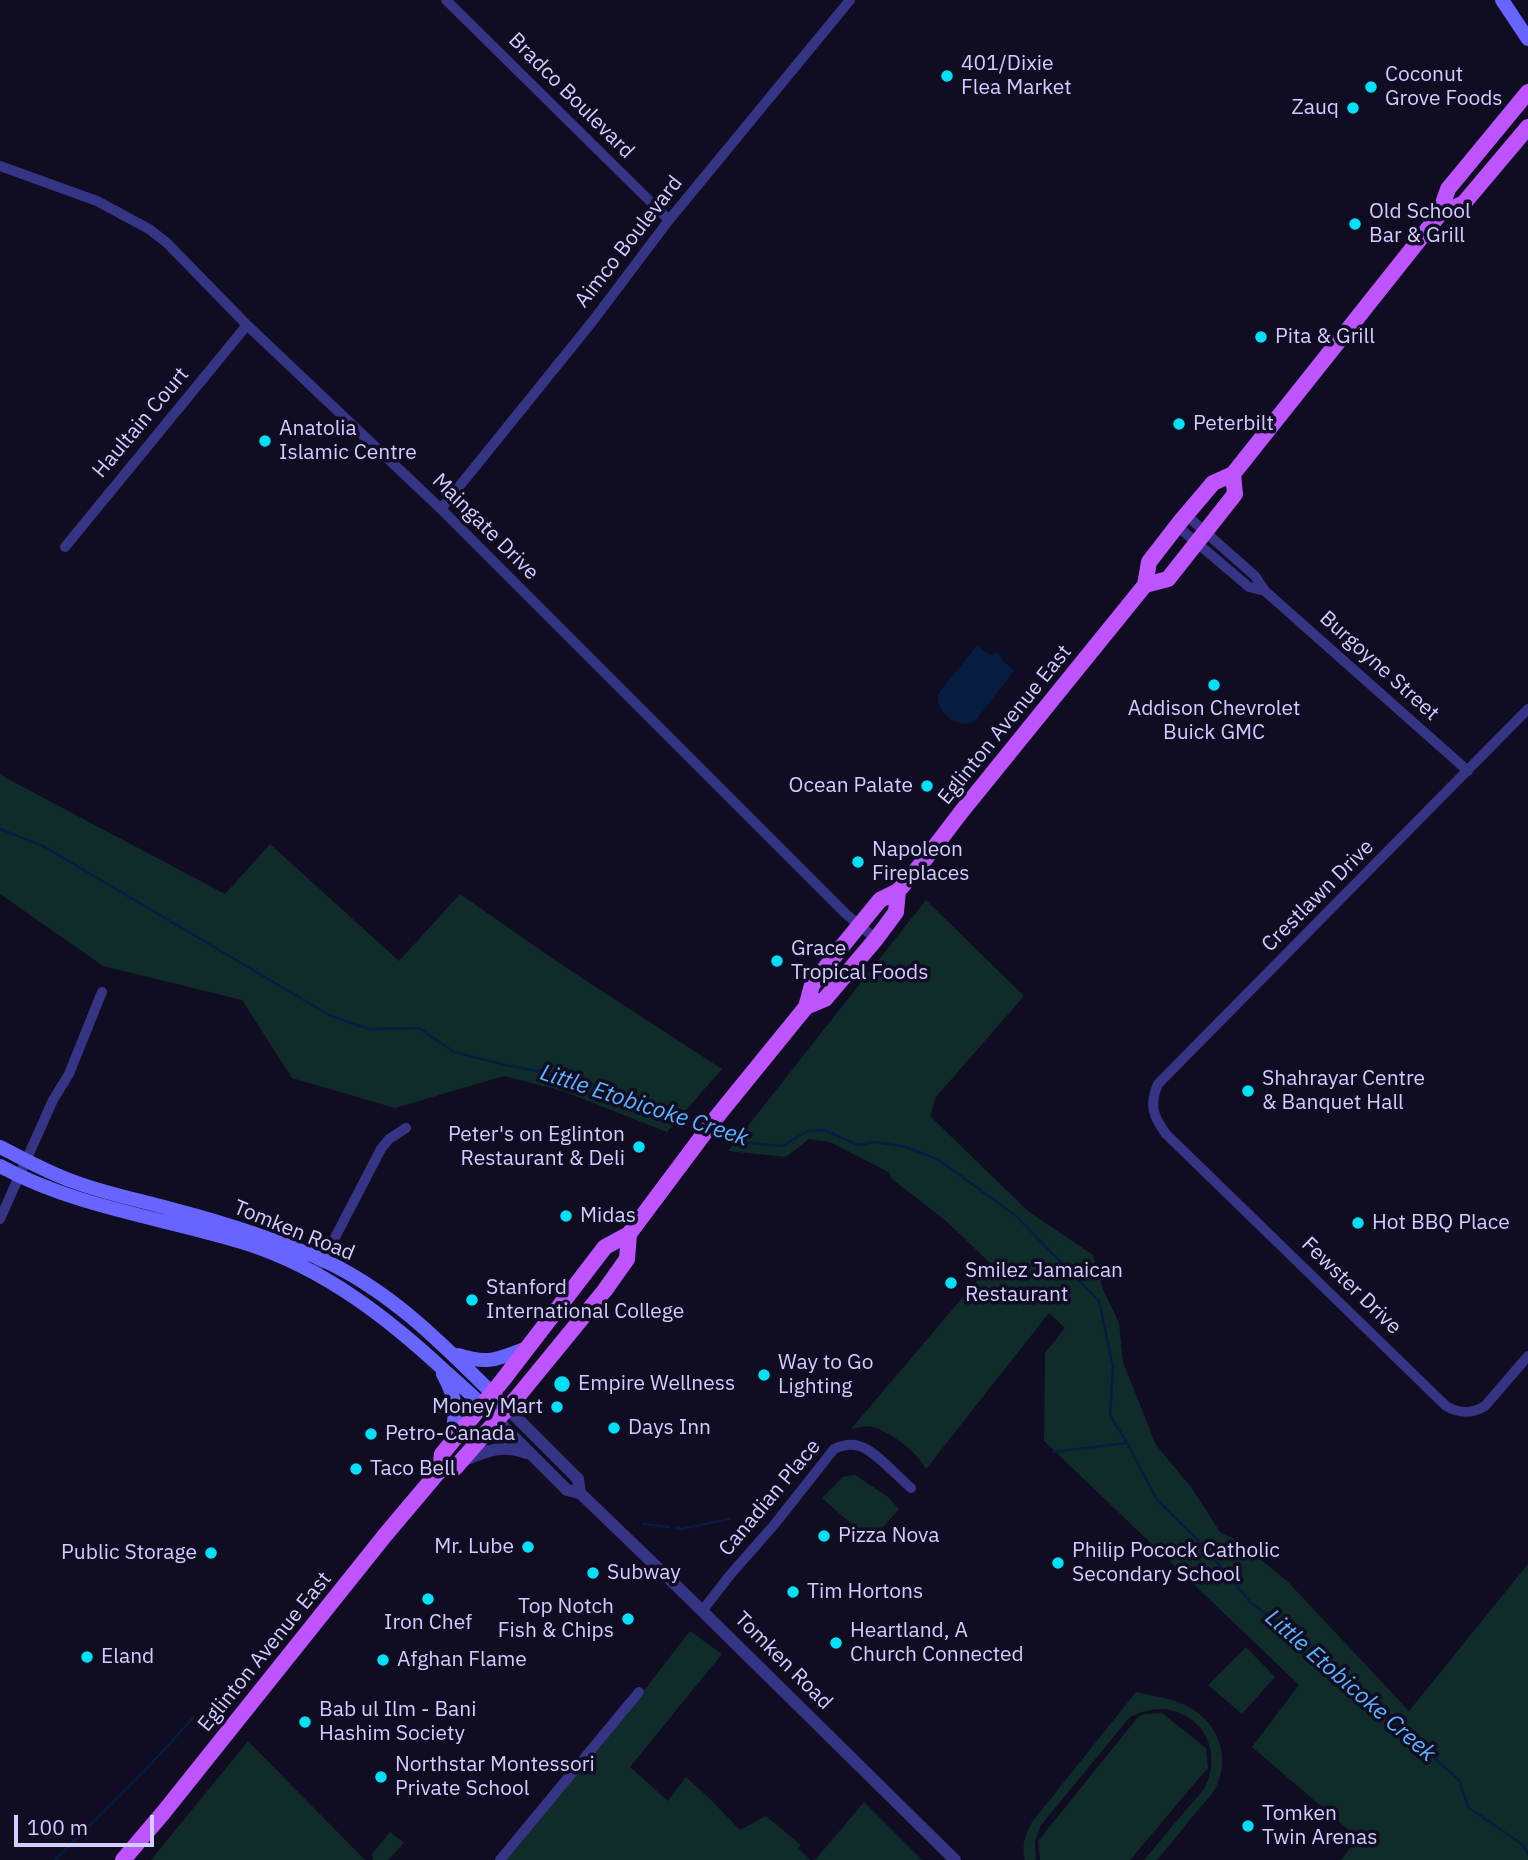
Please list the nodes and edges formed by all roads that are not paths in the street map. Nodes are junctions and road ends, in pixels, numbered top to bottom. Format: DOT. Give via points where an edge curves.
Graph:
graph roads {
  1 [pos="446,0"];
  2 [pos="850,0"];
  3 [pos="1503,0"];
  4 [pos="1528,24"];
  5 [pos="1528,39"];
  6 [pos="1527,91"];
  7 [pos="1528,127"];
  8 [pos="0,166"];
  9 [pos="1439,215"];
  10 [pos="669,220"];
  11 [pos="247,325"];
  12 [pos="1233,474"];
  13 [pos="441,509"];
  14 [pos="1182,521"];
  15 [pos="1201,538"];
  16 [pos="65,547"];
  17 [pos="1145,585"];
  18 [pos="1528,709"];
  19 [pos="1468,771"];
  20 [pos="898,891"];
  21 [pos="860,926"];
  22 [pos="876,939"];
  23 [pos="102,992"];
  24 [pos="806,1007"];
  25 [pos="1154,1117"];
  26 [pos="406,1128"];
  27 [pos="0,1147"];
  28 [pos="27,1161"];
  29 [pos="0,1166"];
  30 [pos="20,1177"];
  31 [pos="0,1219"];
  32 [pos="629,1234"];
  33 [pos="319,1266"];
  34 [pos="527,1348"];
  35 [pos="453,1353"];
  36 [pos="1528,1356"];
  37 [pos="437,1363"];
  38 [pos="487,1399"];
  39 [pos="502,1414"];
  40 [pos="451,1442"];
  41 [pos="530,1454"];
  42 [pos="460,1461"];
  43 [pos="440,1470"];
  44 [pos="911,1488"];
  45 [pos="580,1493"];
  46 [pos="702,1611"];
  47 [pos="639,1692"];
  48 [pos="123,1860"];
  49 [pos="500,1860"];
  50 [pos="955,1860"];
  1 -- 10 [label="street, Bradco Boulevard"];
  2 -- 10 [label="street, Aimco Boulevard"];
  3 -- 4 [label="main road"];
  3 -- 5 [label="main road"];
  6 -- 9 [label="main road, Eglinton Avenue East" via="1448,189"];
  7 -- 9 [label="main road, Eglinton Avenue East" via="1464,203"];
  8 -- 11 [label="street, Maingate Drive" via="97,201 149,229"];
  9 -- 12 [label="main road, Eglinton Avenue East"];
  10 -- 13 [label="street, Aimco Boulevard"];
  11 -- 13 [label="street, Maingate Drive"];
  11 -- 16 [label="street, Haultain Court"];
  12 -- 14 [label="main road, Eglinton Avenue East" via="1213,483"];
  12 -- 15 [label="main road, Eglinton Avenue East" via="1235,494"];
  13 -- 21 [label="street, Maingate Drive"];
  14 -- 15 [label="street, Burgoyne Street"];
  14 -- 17 [label="main road, Eglinton Avenue East" via="1149,562"];
  15 -- 17 [label="main road, Eglinton Avenue East" via="1168,579"];
  15 -- 19 [label="street, Burgoyne Street" via="1249,587 1265,591"];
  17 -- 20 [label="main road, Eglinton Avenue East"];
  18 -- 19 [label="street, Crestlawn Drive"];
  19 -- 25 [label="street, Crestlawn Drive" via="1158,1084"];
  20 -- 21 [label="main road, Eglinton Avenue East" via="880,900"];
  20 -- 22 [label="main road, Eglinton Avenue East" via="896,912"];
  21 -- 22 [label="street, Maingate Drive"];
  21 -- 24 [label="main road, Eglinton Avenue East" via="813,985"];
  22 -- 24 [label="main road, Eglinton Avenue East" via="825,999"];
  23 -- 28 [label="street"];
  24 -- 32 [label="main road, Eglinton Avenue East"];
  25 -- 36 [label="street, Fewster Drive" via="1166,1134 1446,1406 1456,1412 1477,1411"];
  26 -- 33 [label="street" via="381,1149"];
  27 -- 28 [label="main road, Tomken Road"];
  28 -- 30 [label="street"];
  28 -- 33 [label="main road, Tomken Road" via="102,1192 271,1239"];
  29 -- 30 [label="main road, Tomken Road"];
  30 -- 31 [label="street"];
  30 -- 33 [label="main road, Tomken Road" via="94,1204"];
  32 -- 34 [label="main road, Eglinton Avenue East" via="605,1247"];
  32 -- 39 [label="main road, Eglinton Avenue East" via="628,1259"];
  33 -- 35 [label="main road, Tomken Road" via="360,1281"];
  33 -- 37 [label="main road, Tomken Road"];
  34 -- 35 [label="main road" via="488,1361"];
  34 -- 38 [label="main road, Eglinton Avenue East"];
  35 -- 38 [label="main road, Tomken Road"];
  37 -- 38 [label="main road, Tomken Road"];
  37 -- 40 [label="main road" via="455,1398"];
  38 -- 39 [label="main road, Tomken Road"];
  38 -- 40 [label="main road, Eglinton Avenue East"];
  39 -- 41 [label="street, Tomken Road"];
  39 -- 42 [label="main road, Eglinton Avenue East"];
  39 -- 45 [label="street, Tomken Road" via="578,1479"];
  40 -- 43 [label="main road, Eglinton Avenue East" via="442,1454"];
  41 -- 42 [label="street" via="507,1447"];
  41 -- 45 [label="street, Tomken Road" via="567,1490"];
  42 -- 43 [label="main road, Eglinton Avenue East" via="455,1468"];
  43 -- 48 [label="main road, Eglinton Avenue East"];
  44 -- 46 [label="street, Canadian Place" via="865,1448 846,1445 834,1449"];
  45 -- 46 [label="street, Tomken Road"];
  46 -- 50 [label="street, Tomken Road"];
  47 -- 49 [label="street"];
}
